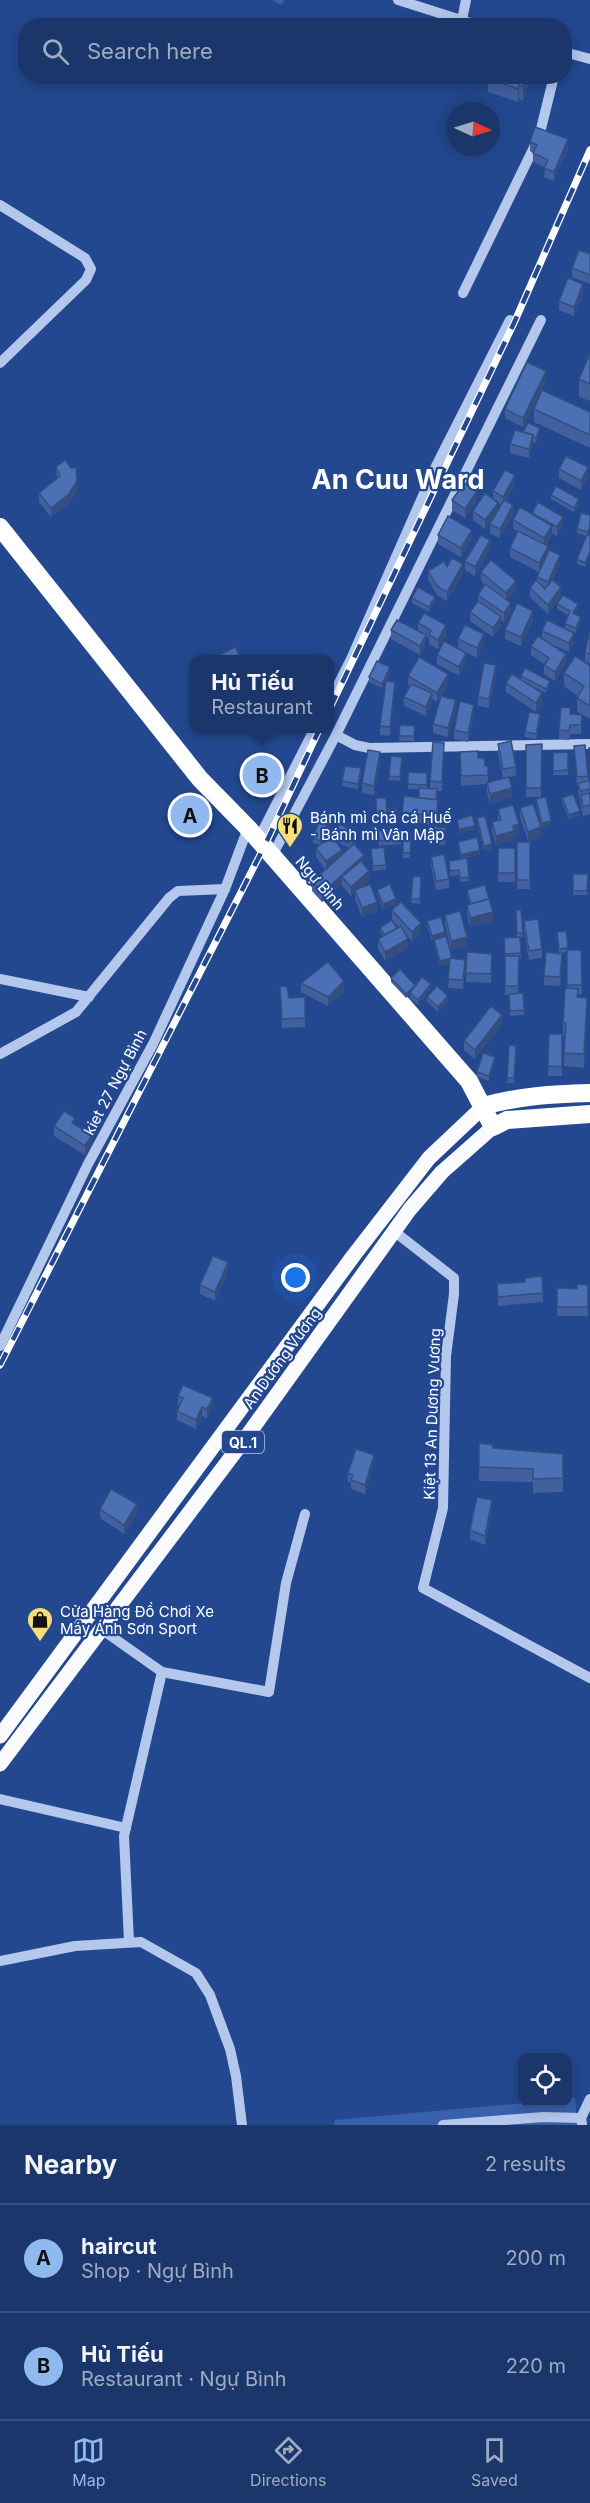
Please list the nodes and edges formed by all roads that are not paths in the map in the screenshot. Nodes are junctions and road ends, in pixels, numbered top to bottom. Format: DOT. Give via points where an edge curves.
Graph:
graph roads {
  1 [pos="398,0"];
  2 [pos="466,0"];
  3 [pos="456,18"];
  4 [pos="462,18"];
  5 [pos="572,54"];
  6 [pos="590,59"];
  7 [pos="552,84"];
  8 [pos="0,205"];
  9 [pos="463,293"];
  10 [pos="510,320"];
  11 [pos="541,320"];
  12 [pos="0,363"];
  13 [pos="0,527"];
  14 [pos="334,693"];
  15 [pos="313,733"];
  16 [pos="336,735"];
  17 [pos="590,744"];
  18 [pos="253,834"];
  19 [pos="272,856"];
  20 [pos="225,889"];
  21 [pos="0,979"];
  22 [pos="89,997"];
  23 [pos="0,1054"];
  24 [pos="590,1094"];
  25 [pos="484,1106"];
  26 [pos="590,1114"];
  27 [pos="493,1127"];
  28 [pos="395,1232"];
  29 [pos="0,1346"];
  30 [pos="304,1514"];
  31 [pos="136,1552"];
  32 [pos="149,1566"];
  33 [pos="101,1629"];
  34 [pos="162,1672"];
  35 [pos="590,1678"];
  36 [pos="0,1736"];
  37 [pos="0,1764"];
  38 [pos="0,1799"];
  39 [pos="126,1828"];
  40 [pos="129,1942"];
  41 [pos="0,1961"];
  42 [pos="590,2099"];
  43 [pos="582,2122"];
  44 [pos="243,2125"];
  45 [pos="443,2125"];
  1 -- 3 [label="street"];
  2 -- 4 [label="street"];
  5 -- 6 [label="street"];
  7 -- 9 [label="street" via="539,137"];
  8 -- 12 [label="street" via="85,258 91,269 86,280"];
  10 -- 14 [label="street" via="436,466"];
  11 -- 16 [label="street"];
  13 -- 18 [label="highway, Ngự Bình" via="200,778"];
  15 -- 18 [label="street, kiet 27 Ngự Bình"];
  16 -- 17 [label="street" via="369,748"];
  16 -- 19 [label="street"];
  18 -- 19 [label="highway, Ngự Bình"];
  18 -- 20 [label="street, kiet 27 Ngự Bình"];
  19 -- 25 [label="highway, Ngự Bình" via="469,1081"];
  20 -- 22 [label="street" via="178,891 169,898"];
  20 -- 29 [label="street, kiet 27 Ngự Bình" via="153,1044 88,1164"];
  21 -- 22 [label="street"];
  22 -- 23 [label="street" via="76,1012"];
  24 -- 25 [label="highway, QL.1" via="544,1094"];
  25 -- 27 [label="highway, Ngự Bình"];
  25 -- 31 [label="main road, An Dương Vương / QL.1" via="429,1158"];
  26 -- 27 [label="highway, QL.1" via="507,1120"];
  27 -- 28 [label="main road, An Dương Vương / QL.1" via="442,1172"];
  28 -- 32 [label="main road, An Dương Vương / QL.1"];
  28 -- 35 [label="street, Kiệt 13 An Dương Vương" via="454,1278 446,1356 443,1508 423,1588"];
  30 -- 34 [label="street" via="286,1583 269,1692"];
  31 -- 32 [label="main road"];
  31 -- 36 [label="main road, An Dương Vương / QL.1"];
  32 -- 33 [label="main road, An Dương Vương / QL.1"];
  33 -- 34 [label="street"];
  33 -- 37 [label="main road, An Dương Vương / QL.1"];
  34 -- 39 [label="street"];
  38 -- 39 [label="street"];
  39 -- 40 [label="street"];
  40 -- 41 [label="street" via="75,1946"];
  40 -- 44 [label="street" via="141,1942 196,1973 210,1995 230,2049"];
  42 -- 43 [label="street"];
  43 -- 45 [label="street" via="543,2117"];
}
